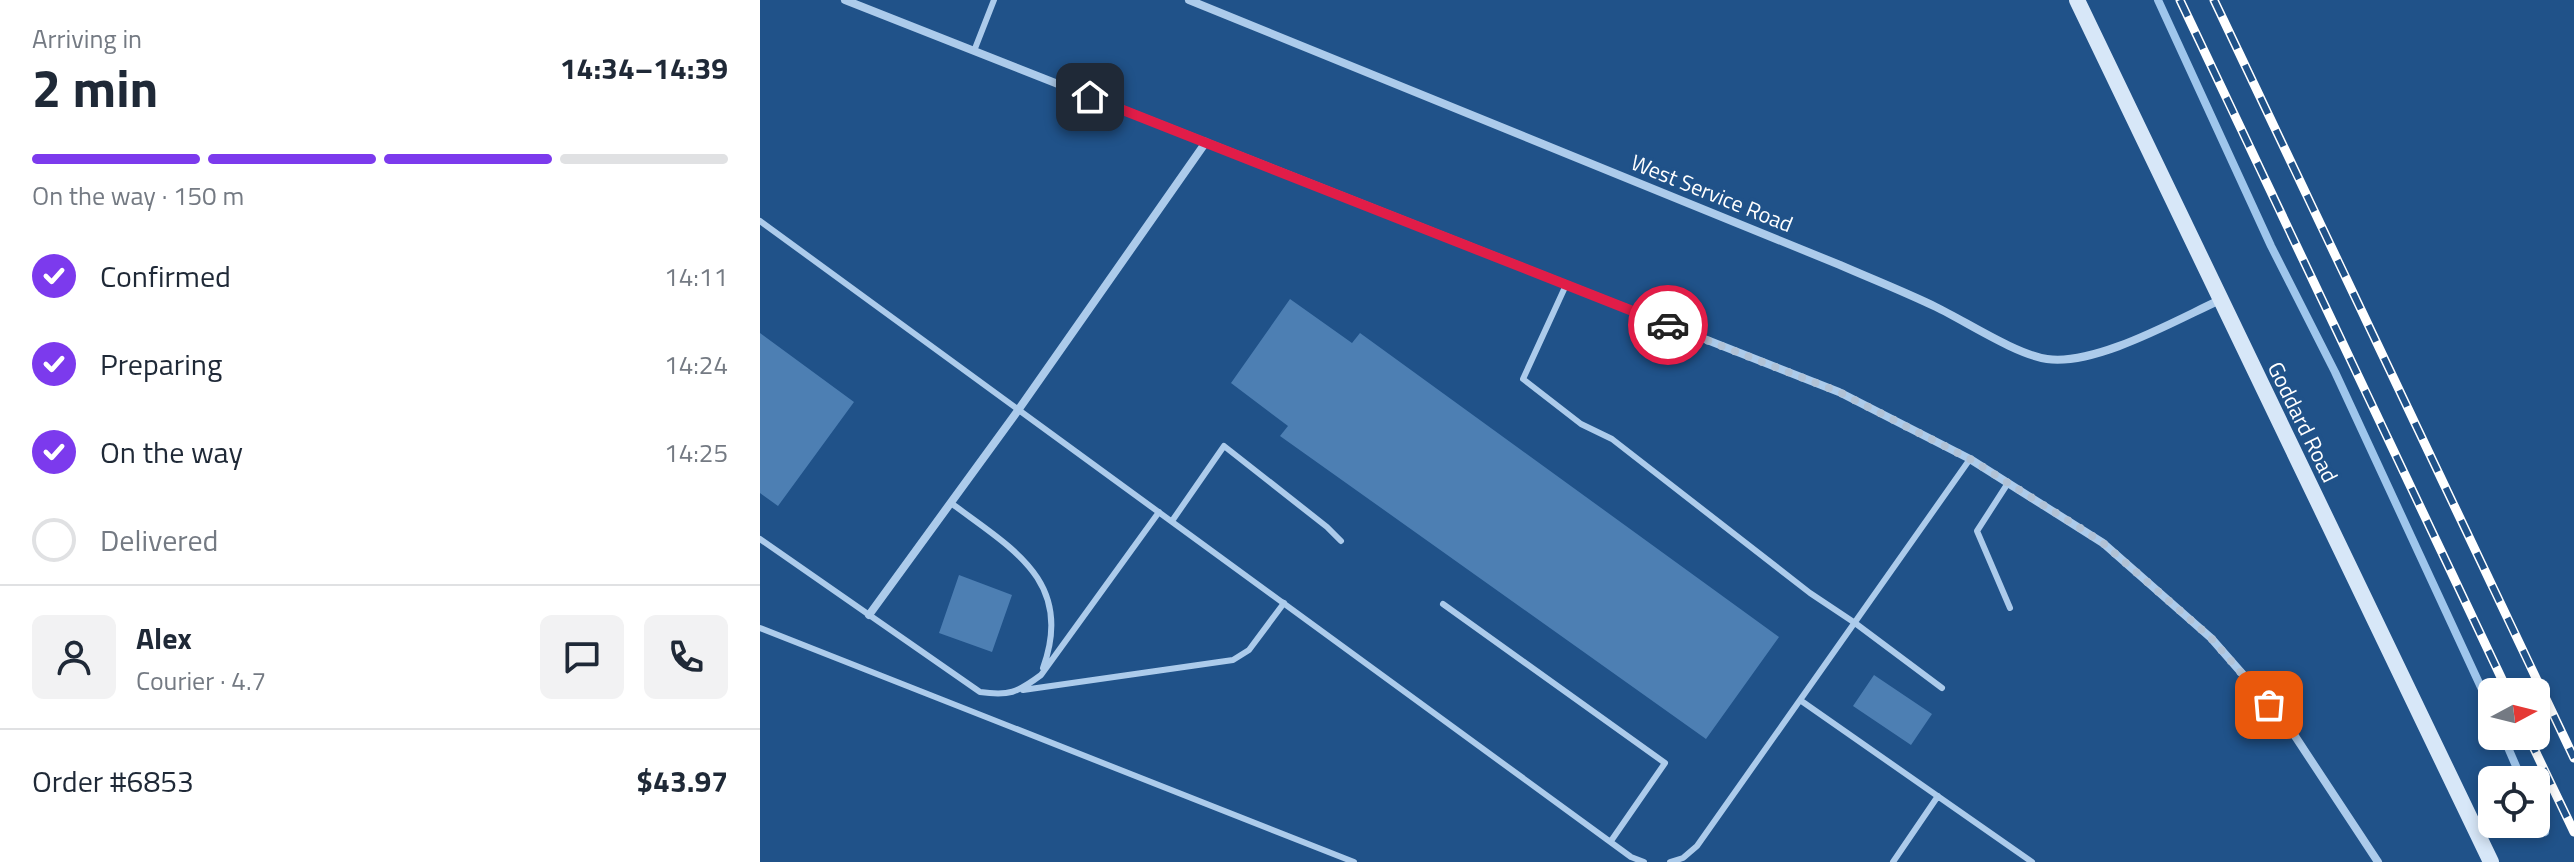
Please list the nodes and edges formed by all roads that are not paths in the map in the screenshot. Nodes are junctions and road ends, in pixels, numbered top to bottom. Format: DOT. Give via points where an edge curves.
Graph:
graph roads {
  1 [pos="845,0"];
  2 [pos="994,0"];
  3 [pos="1189,0"];
  4 [pos="2077,0"];
  5 [pos="974,51"];
  6 [pos="1206,142"];
  7 [pos="760,221"];
  8 [pos="1566,285"];
  9 [pos="2220,300"];
  10 [pos="1019,409"];
  11 [pos="1970,459"];
  12 [pos="2008,483"];
  13 [pos="951,503"];
  14 [pos="1159,512"];
  15 [pos="1172,521"];
  16 [pos="760,539"];
  17 [pos="1341,541"];
  18 [pos="1284,603"];
  19 [pos="1443,604"];
  20 [pos="2010,608"];
  21 [pos="869,615"];
  22 [pos="1855,623"];
  23 [pos="760,628"];
  24 [pos="1041,675"];
  25 [pos="1942,688"];
  26 [pos="1020,691"];
  27 [pos="1800,700"];
  28 [pos="1938,796"];
  29 [pos="1611,841"];
  30 [pos="2027,861"];
  31 [pos="1354,862"];
  32 [pos="1644,862"];
  33 [pos="1670,862"];
  34 [pos="1893,862"];
  35 [pos="2378,862"];
  36 [pos="2491,862"];
  1 -- 5 [label="street"];
  2 -- 5 [label="lane"];
  3 -- 9 [label="street, West Service Road" via="1854,271 2047,359 2096,353"];
  4 -- 9 [label="main road, Goddard Road"];
  5 -- 6 [label="street"];
  6 -- 8 [label="street"];
  6 -- 10 [label="street"];
  7 -- 10 [label="lane"];
  8 -- 11 [label="street" via="1839,392"];
  8 -- 22 [label="lane" via="1523,379 1581,424 1612,439"];
  9 -- 36 [label="main road, Goddard Road"];
  10 -- 13 [label="street"];
  10 -- 14 [label="lane"];
  11 -- 12 [label="street"];
  11 -- 22 [label="lane"];
  12 -- 20 [label="lane" via="1977,531"];
  12 -- 35 [label="street" via="2103,543 2211,638 2289,727"];
  13 -- 21 [label="street"];
  13 -- 24 [label="lane" via="1017,553 1041,582 1052,612 1052,645"];
  14 -- 15 [label="lane"];
  14 -- 24 [label="lane"];
  15 -- 17 [label="lane" via="1224,446"];
  15 -- 18 [label="lane"];
  16 -- 21 [label="lane"];
  18 -- 26 [label="lane" via="1249,650 1233,660"];
  18 -- 29 [label="lane"];
  19 -- 29 [label="lane" via="1665,763"];
  21 -- 26 [label="lane" via="980,692"];
  22 -- 25 [label="lane"];
  22 -- 27 [label="lane"];
  23 -- 31 [label="lane"];
  24 -- 26 [label="lane"];
  27 -- 28 [label="lane"];
  27 -- 33 [label="lane" via="1697,846"];
  28 -- 30 [label="lane"];
  28 -- 34 [label="lane"];
  29 -- 32 [label="lane"];
}
